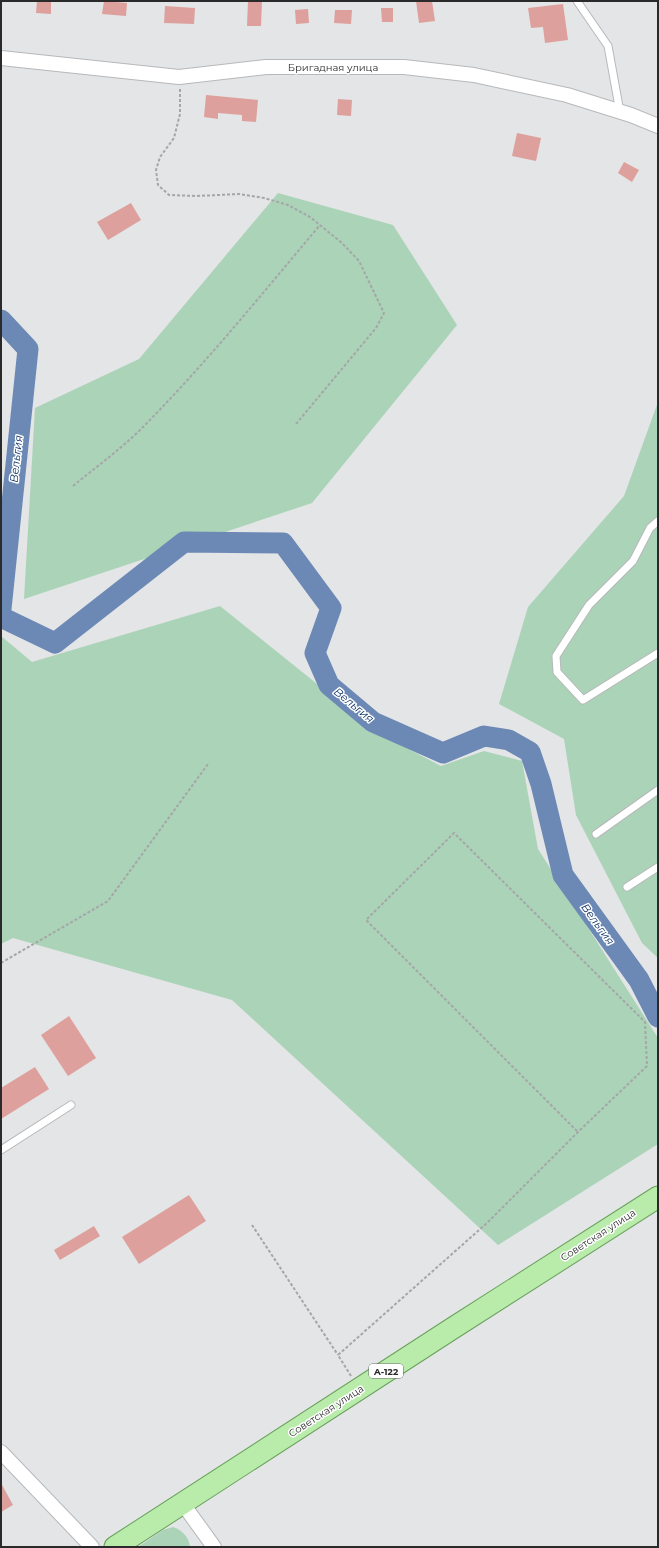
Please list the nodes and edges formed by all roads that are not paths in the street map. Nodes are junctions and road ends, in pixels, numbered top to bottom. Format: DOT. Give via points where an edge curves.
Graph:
graph roads {
  1 [pos="577,1"];
  2 [pos="1,58"];
  3 [pos="620,112"];
  4 [pos="658,126"];
  5 [pos="658,521"];
  6 [pos="658,652"];
  7 [pos="658,790"];
  8 [pos="596,834"];
  9 [pos="658,867"];
  10 [pos="627,887"];
  11 [pos="71,1105"];
  12 [pos="1,1150"];
  13 [pos="658,1197"];
  14 [pos="1,1452"];
  15 [pos="183,1504"];
  16 [pos="92,1547"];
  17 [pos="115,1547"];
  18 [pos="214,1547"];
  1 -- 3 [label="lane" via="608,46"];
  2 -- 3 [label="street, Бригадная улица" via="179,77 266,67 404,67 474,75 567,95"];
  3 -- 4 [label="street, Бригадная улица"];
  5 -- 6 [label="lane" via="650,528 633,561 589,604 556,656 557,672 583,700"];
  7 -- 8 [label="lane"];
  9 -- 10 [label="lane"];
  11 -- 12 [label="lane"];
  13 -- 15 [label="main road, Советская улица / А-122"];
  14 -- 16 [label="street"];
  15 -- 17 [label="main road, Советская улица / А-122"];
  15 -- 18 [label="street"];
}
